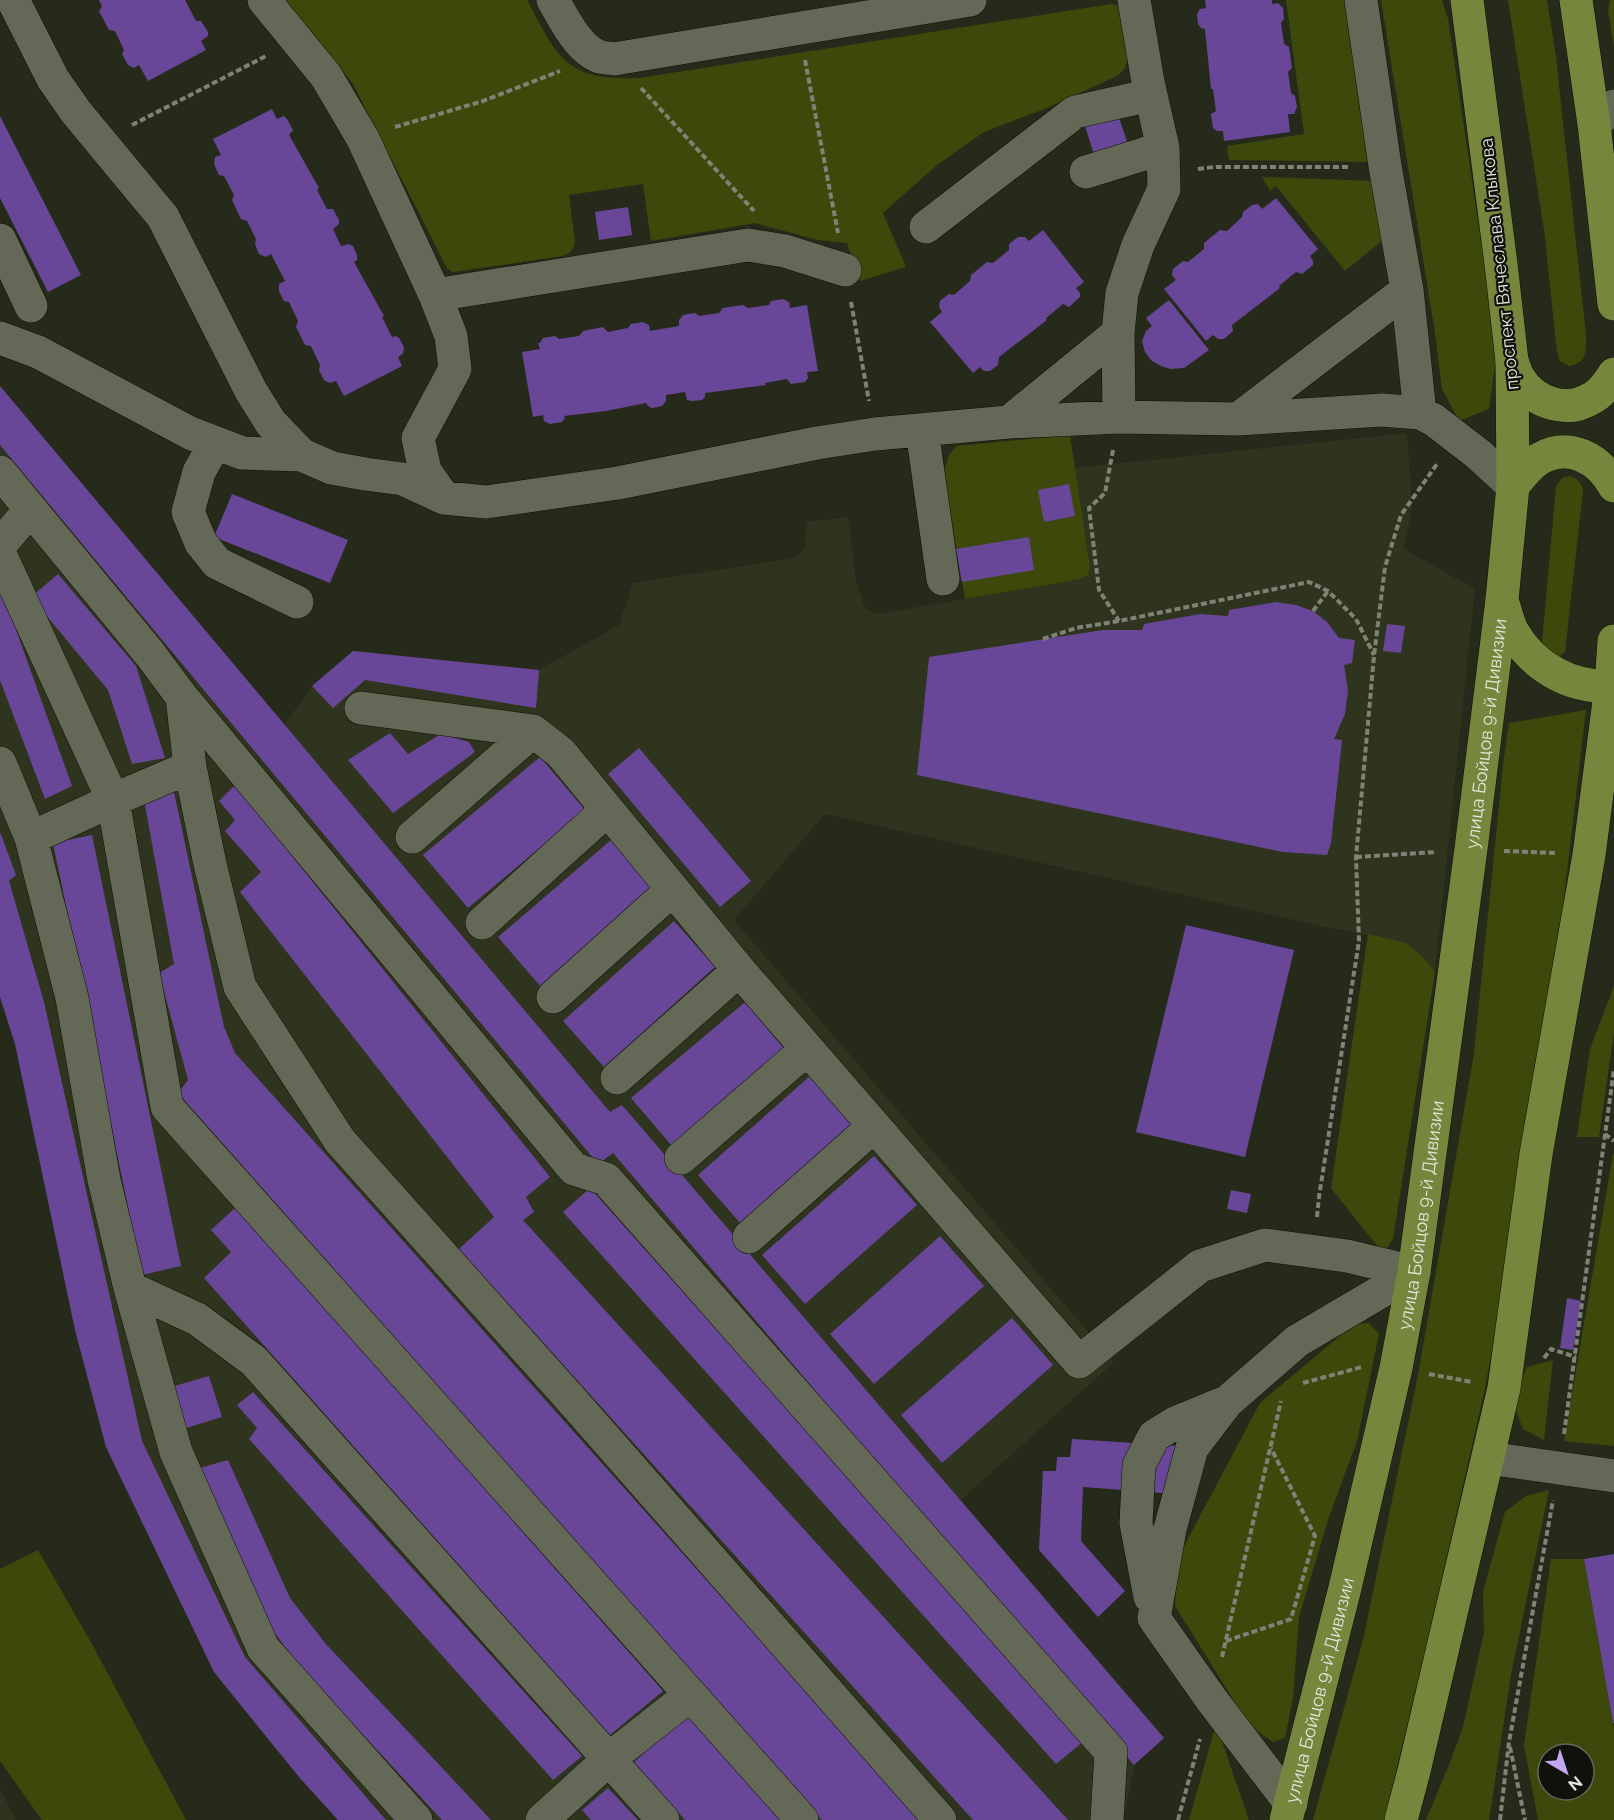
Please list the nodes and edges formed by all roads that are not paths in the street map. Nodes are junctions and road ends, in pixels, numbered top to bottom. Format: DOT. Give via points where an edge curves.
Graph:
graph roads {
  1 [pos="264,0"];
  2 [pos="554,0"];
  3 [pos="970,0"];
  4 [pos="1134,0"];
  5 [pos="1361,0"];
  6 [pos="1467,0"];
  7 [pos="1576,0"];
  8 [pos="12,15"];
  9 [pos="1151,95"];
  10 [pos="1604,115"];
  11 [pos="1162,162"];
  12 [pos="1086,172"];
  13 [pos="927,227"];
  14 [pos="0,240"];
  15 [pos="845,270"];
  16 [pos="1407,291"];
  17 [pos="435,295"];
  18 [pos="1614,304"];
  19 [pos="31,306"];
  20 [pos="1118,333"];
  21 [pos="0,338"];
  22 [pos="1512,360"];
  23 [pos="1614,374"];
  24 [pos="1119,417"];
  25 [pos="1427,417"];
  26 [pos="1238,419"];
  27 [pos="1009,422"];
  28 [pos="922,430"];
  29 [pos="418,438"];
  30 [pos="215,443"];
  31 [pos="302,455"];
  32 [pos="0,472"];
  33 [pos="365,474"];
  34 [pos="1513,486"];
  35 [pos="1614,486"];
  36 [pos="444,498"];
  37 [pos="30,510"];
  38 [pos="0,545"];
  39 [pos="0,554"];
  40 [pos="943,579"];
  41 [pos="1502,600"];
  42 [pos="297,602"];
  43 [pos="1614,641"];
  44 [pos="1612,686"];
  45 [pos="182,697"];
  46 [pos="361,708"];
  47 [pos="533,731"];
  48 [pos="0,763"];
  49 [pos="190,767"];
  50 [pos="113,800"];
  51 [pos="607,810"];
  52 [pos="412,837"];
  53 [pos="32,838"];
  54 [pos="672,890"];
  55 [pos="482,922"];
  56 [pos="739,970"];
  57 [pos="553,997"];
  58 [pos="807,1049"];
  59 [pos="617,1078"];
  60 [pos="874,1126"];
  61 [pos="681,1158"];
  62 [pos="749,1237"];
  63 [pos="1414,1272"];
  64 [pos="130,1288"];
  65 [pos="1227,1402"];
  66 [pos="1488,1458"];
  67 [pos="1614,1476"];
  68 [pos="1154,1617"];
  69 [pos="690,1695"];
  70 [pos="609,1759"];
  71 [pos="1289,1812"];
  72 [pos="416,1820"];
  73 [pos="542,1820"];
  74 [pos="663,1820"];
  75 [pos="802,1820"];
  76 [pos="940,1820"];
  77 [pos="1107,1820"];
  78 [pos="1401,1820"];
  1 -- 17 [label="lane" via="326,75 363,139"];
  2 -- 3 [label="lane" via="568,27 586,48 610,57"];
  4 -- 9 [label="lane"];
  5 -- 16 [label="lane"];
  6 -- 22 [label="main road, проспект Вячеслава Клыкова"];
  7 -- 10 [label="main road"];
  8 -- 31 [label="lane" via="76,112 162,217 251,391 271,423"];
  9 -- 11 [label="lane"];
  9 -- 13 [label="lane" via="1076,112"];
  10 -- 18 [label="main road"];
  11 -- 12 [label="lane"];
  11 -- 20 [label="lane" via="1164,189 1138,245 1122,293"];
  14 -- 19 [label="lane"];
  15 -- 17 [label="lane" via="785,250 748,244"];
  16 -- 25 [label="lane"];
  16 -- 26 [label="lane"];
  17 -- 29 [label="lane" via="451,336 455,369"];
  20 -- 24 [label="lane"];
  20 -- 27 [label="lane"];
  21 -- 30 [label="lane" via="38,352 190,434"];
  22 -- 23 [label="main road" via="1527,390 1557,405 1575,405 1593,398"];
  22 -- 34 [label="main road, проспект Вячеслава Клыкова"];
  24 -- 26 [label="lane"];
  24 -- 27 [label="lane"];
  25 -- 26 [label="lane" via="1382,410"];
  25 -- 34 [label="lane" via="1478,454"];
  27 -- 28 [label="lane"];
  28 -- 36 [label="lane" via="817,443 618,483 486,502"];
  28 -- 40 [label="lane"];
  29 -- 33 [label="lane"];
  29 -- 36 [label="lane" via="425,471"];
  30 -- 31 [label="lane" via="242,453"];
  30 -- 42 [label="lane" via="199,472 188,512 201,543 217,563"];
  31 -- 33 [label="lane" via="333,468"];
  32 -- 37 [label="lane"];
  33 -- 36 [label="lane" via="404,479"];
  34 -- 35 [label="main road" via="1540,459 1557,453 1593,460 1607,472"];
  34 -- 41 [label="main road, проспект Вячеслава Клыкова"];
  37 -- 38 [label="lane"];
  37 -- 45 [label="lane"];
  39 -- 50 [label="lane"];
  41 -- 44 [label="main road" via="1511,630 1527,653 1556,675 1581,684"];
  41 -- 63 [label="main road, улица Бойцов 9-й Дивизии"];
  43 -- 44 [label="main road"];
  44 -- 66 [label="main road" via="1589,855 1536,1154 1504,1388"];
  45 -- 49 [label="lane"];
  45 -- 77 [label="lane" via="574,1169 606,1179 1111,1752"];
  46 -- 47 [label="lane"];
  47 -- 51 [label="lane" via="561,753"];
  47 -- 52 [label="lane"];
  48 -- 53 [label="lane"];
  49 -- 50 [label="lane"];
  49 -- 76 [label="lane" via="240,987 340,1141"];
  50 -- 53 [label="lane"];
  50 -- 69 [label="lane" via="167,1107"];
  51 -- 54 [label="lane"];
  51 -- 55 [label="lane"];
  53 -- 64 [label="lane" via="72,998 104,1180"];
  54 -- 56 [label="lane"];
  54 -- 57 [label="lane"];
  56 -- 58 [label="lane"];
  56 -- 59 [label="lane"];
  58 -- 60 [label="lane"];
  58 -- 61 [label="lane"];
  60 -- 62 [label="lane"];
  60 -- 63 [label="lane" via="1079,1362 1200,1266 1265,1245 1347,1256"];
  63 -- 65 [label="lane" via="1297,1341"];
  63 -- 71 [label="main road, улица Бойцов 9-й Дивизии" via="1346,1588"];
  64 -- 70 [label="lane" via="196,1319 254,1361"];
  64 -- 72 [label="lane" via="176,1452 263,1648"];
  65 -- 68 [label="lane" via="1192,1448 1170,1529"];
  65 -- 68 [label="lane" via="1154,1436 1139,1465 1136,1523"];
  66 -- 67 [label="lane"];
  66 -- 78 [label="main road"];
  68 -- 71 [label="lane"];
  69 -- 70 [label="lane"];
  69 -- 75 [label="lane"];
  70 -- 73 [label="lane"];
  70 -- 74 [label="lane"];
}
